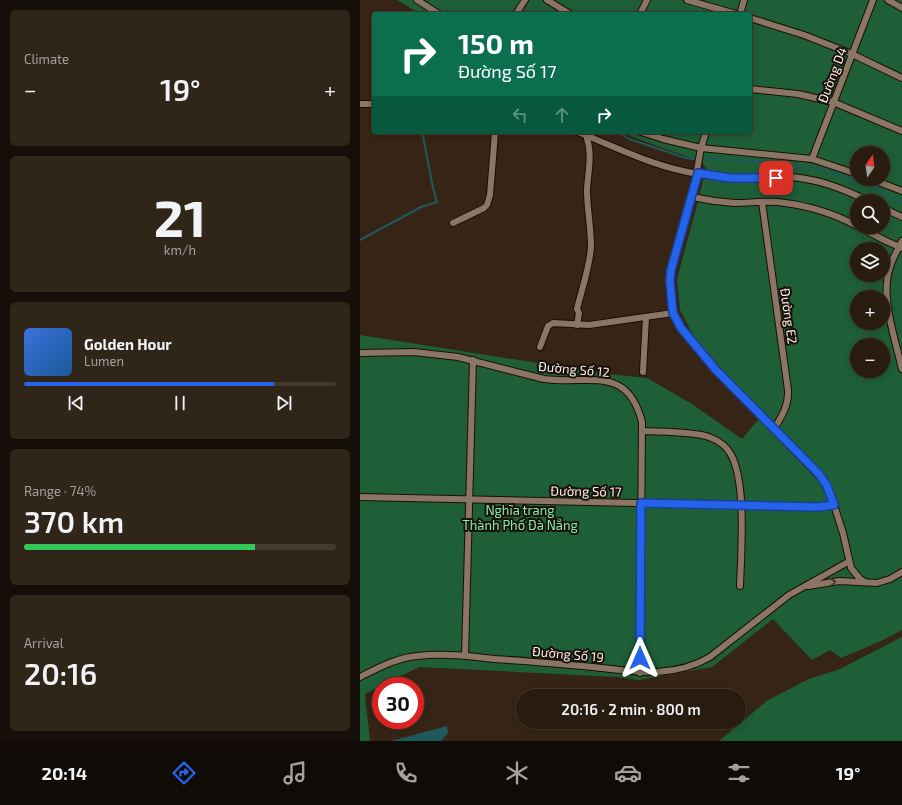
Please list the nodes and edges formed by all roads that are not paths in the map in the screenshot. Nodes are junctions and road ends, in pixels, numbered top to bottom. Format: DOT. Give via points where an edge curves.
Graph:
graph roads {
  1 [pos="525,0"];
  2 [pos="547,0"];
  3 [pos="647,0"];
  4 [pos="687,0"];
  5 [pos="744,0"];
  6 [pos="873,0"];
  7 [pos="888,0"];
  8 [pos="420,1"];
  9 [pos="902,8"];
  10 [pos="436,12"];
  11 [pos="517,12"];
  12 [pos="567,12"];
  13 [pos="641,12"];
  14 [pos="729,12"];
  15 [pos="741,12"];
  16 [pos="752,19"];
  17 [pos="852,54"];
  18 [pos="902,78"];
  19 [pos="752,89"];
  20 [pos="833,102"];
  21 [pos="360,104"];
  22 [pos="372,104"];
  23 [pos="902,131"];
  24 [pos="495,134"];
  25 [pos="647,134"];
  26 [pos="705,134"];
  27 [pos="586,135"];
  28 [pos="701,148"];
  29 [pos="812,159"];
  30 [pos="850,172"];
  31 [pos="698,173"];
  32 [pos="889,186"];
  33 [pos="902,191"];
  34 [pos="852,194"];
  35 [pos="692,197"];
  36 [pos="762,202"];
  37 [pos="890,211"];
  38 [pos="902,217"];
  39 [pos="850,222"];
  40 [pos="453,223"];
  41 [pos="876,234"];
  42 [pos="901,245"];
  43 [pos="673,313"];
  44 [pos="646,317"];
  45 [pos="577,325"];
  46 [pos="540,347"];
  47 [pos="360,353"];
  48 [pos="473,360"];
  49 [pos="902,369"];
  50 [pos="643,372"];
  51 [pos="774,429"];
  52 [pos="642,431"];
  53 [pos="360,497"];
  54 [pos="468,499"];
  55 [pos="641,503"];
  56 [pos="834,505"];
  57 [pos="741,506"];
  58 [pos="848,562"];
  59 [pos="902,572"];
  60 [pos="865,582"];
  61 [pos="740,586"];
  62 [pos="801,588"];
  63 [pos="465,656"];
  64 [pos="640,673"];
  65 [pos="360,677"];
  1 -- 11 [label="street"];
  2 -- 12 [label="street"];
  3 -- 13 [label="street"];
  4 -- 14 [label="street"];
  5 -- 15 [label="street"];
  6 -- 17 [label="street, Đường D4"];
  7 -- 9 [label="street"];
  8 -- 10 [label="street"];
  16 -- 17 [label="street"];
  17 -- 18 [label="street"];
  17 -- 20 [label="street, Đường D4"];
  19 -- 20 [label="street" via="798,94"];
  20 -- 23 [label="street"];
  20 -- 29 [label="street, Đường D4"];
  21 -- 22 [label="street"];
  24 -- 40 [label="street" via="487,205"];
  25 -- 28 [label="street"];
  26 -- 28 [label="street"];
  27 -- 31 [label="street" via="652,162"];
  27 -- 45 [label="street" via="590,156 587,204 591,246 577,309"];
  28 -- 29 [label="street"];
  28 -- 31 [label="street"];
  29 -- 30 [label="street"];
  31 -- 34 [label="street" via="730,178 810,180"];
  31 -- 35 [label="street"];
  32 -- 33 [label="street"];
  35 -- 36 [label="street" via="736,203"];
  35 -- 43 [label="street" via="671,270"];
  36 -- 39 [label="street" via="794,205"];
  36 -- 51 [label="street, Đường E2" via="788,390 787,405"];
  37 -- 38 [label="street"];
  41 -- 42 [label="street"];
  42 -- 49 [label="street" via="890,267 887,295"];
  43 -- 44 [label="street"];
  43 -- 51 [label="street" via="681,328 716,370"];
  44 -- 45 [label="street" via="589,326"];
  44 -- 50 [label="street"];
  45 -- 46 [label="street" via="553,323 548,326"];
  47 -- 48 [label="street, Đường Số 12" via="414,352"];
  48 -- 52 [label="street, Đường Số 12" via="555,381 606,380 616,384 625,389 636,405 642,422"];
  48 -- 54 [label="street"];
  51 -- 56 [label="street" via="824,481"];
  52 -- 55 [label="street, Đường Số 12"];
  52 -- 57 [label="street" via="698,434 718,441 730,453 734,462"];
  53 -- 54 [label="street, Đường Số 17"];
  54 -- 55 [label="street, Đường Số 17"];
  54 -- 63 [label="street"];
  55 -- 57 [label="street, Đường Số 17"];
  55 -- 64 [label="street, Đường Số 12"];
  56 -- 57 [label="street, Đường Số 17"];
  56 -- 58 [label="street" via="843,533"];
  57 -- 61 [label="street"];
  58 -- 60 [label="street" via="855,575"];
  58 -- 62 [label="street, Đường Số 19"];
  59 -- 60 [label="street, Đường Số 19" via="877,583"];
  62 -- 60 [label="street, Đường Số 19, one-way" via="839,581"];
  62 -- 64 [label="street, Đường Số 19" via="699,663 674,671"];
  63 -- 64 [label="street, Đường Số 19"];
  63 -- 65 [label="street, Đường Số 19" via="415,656 387,663"];
}
